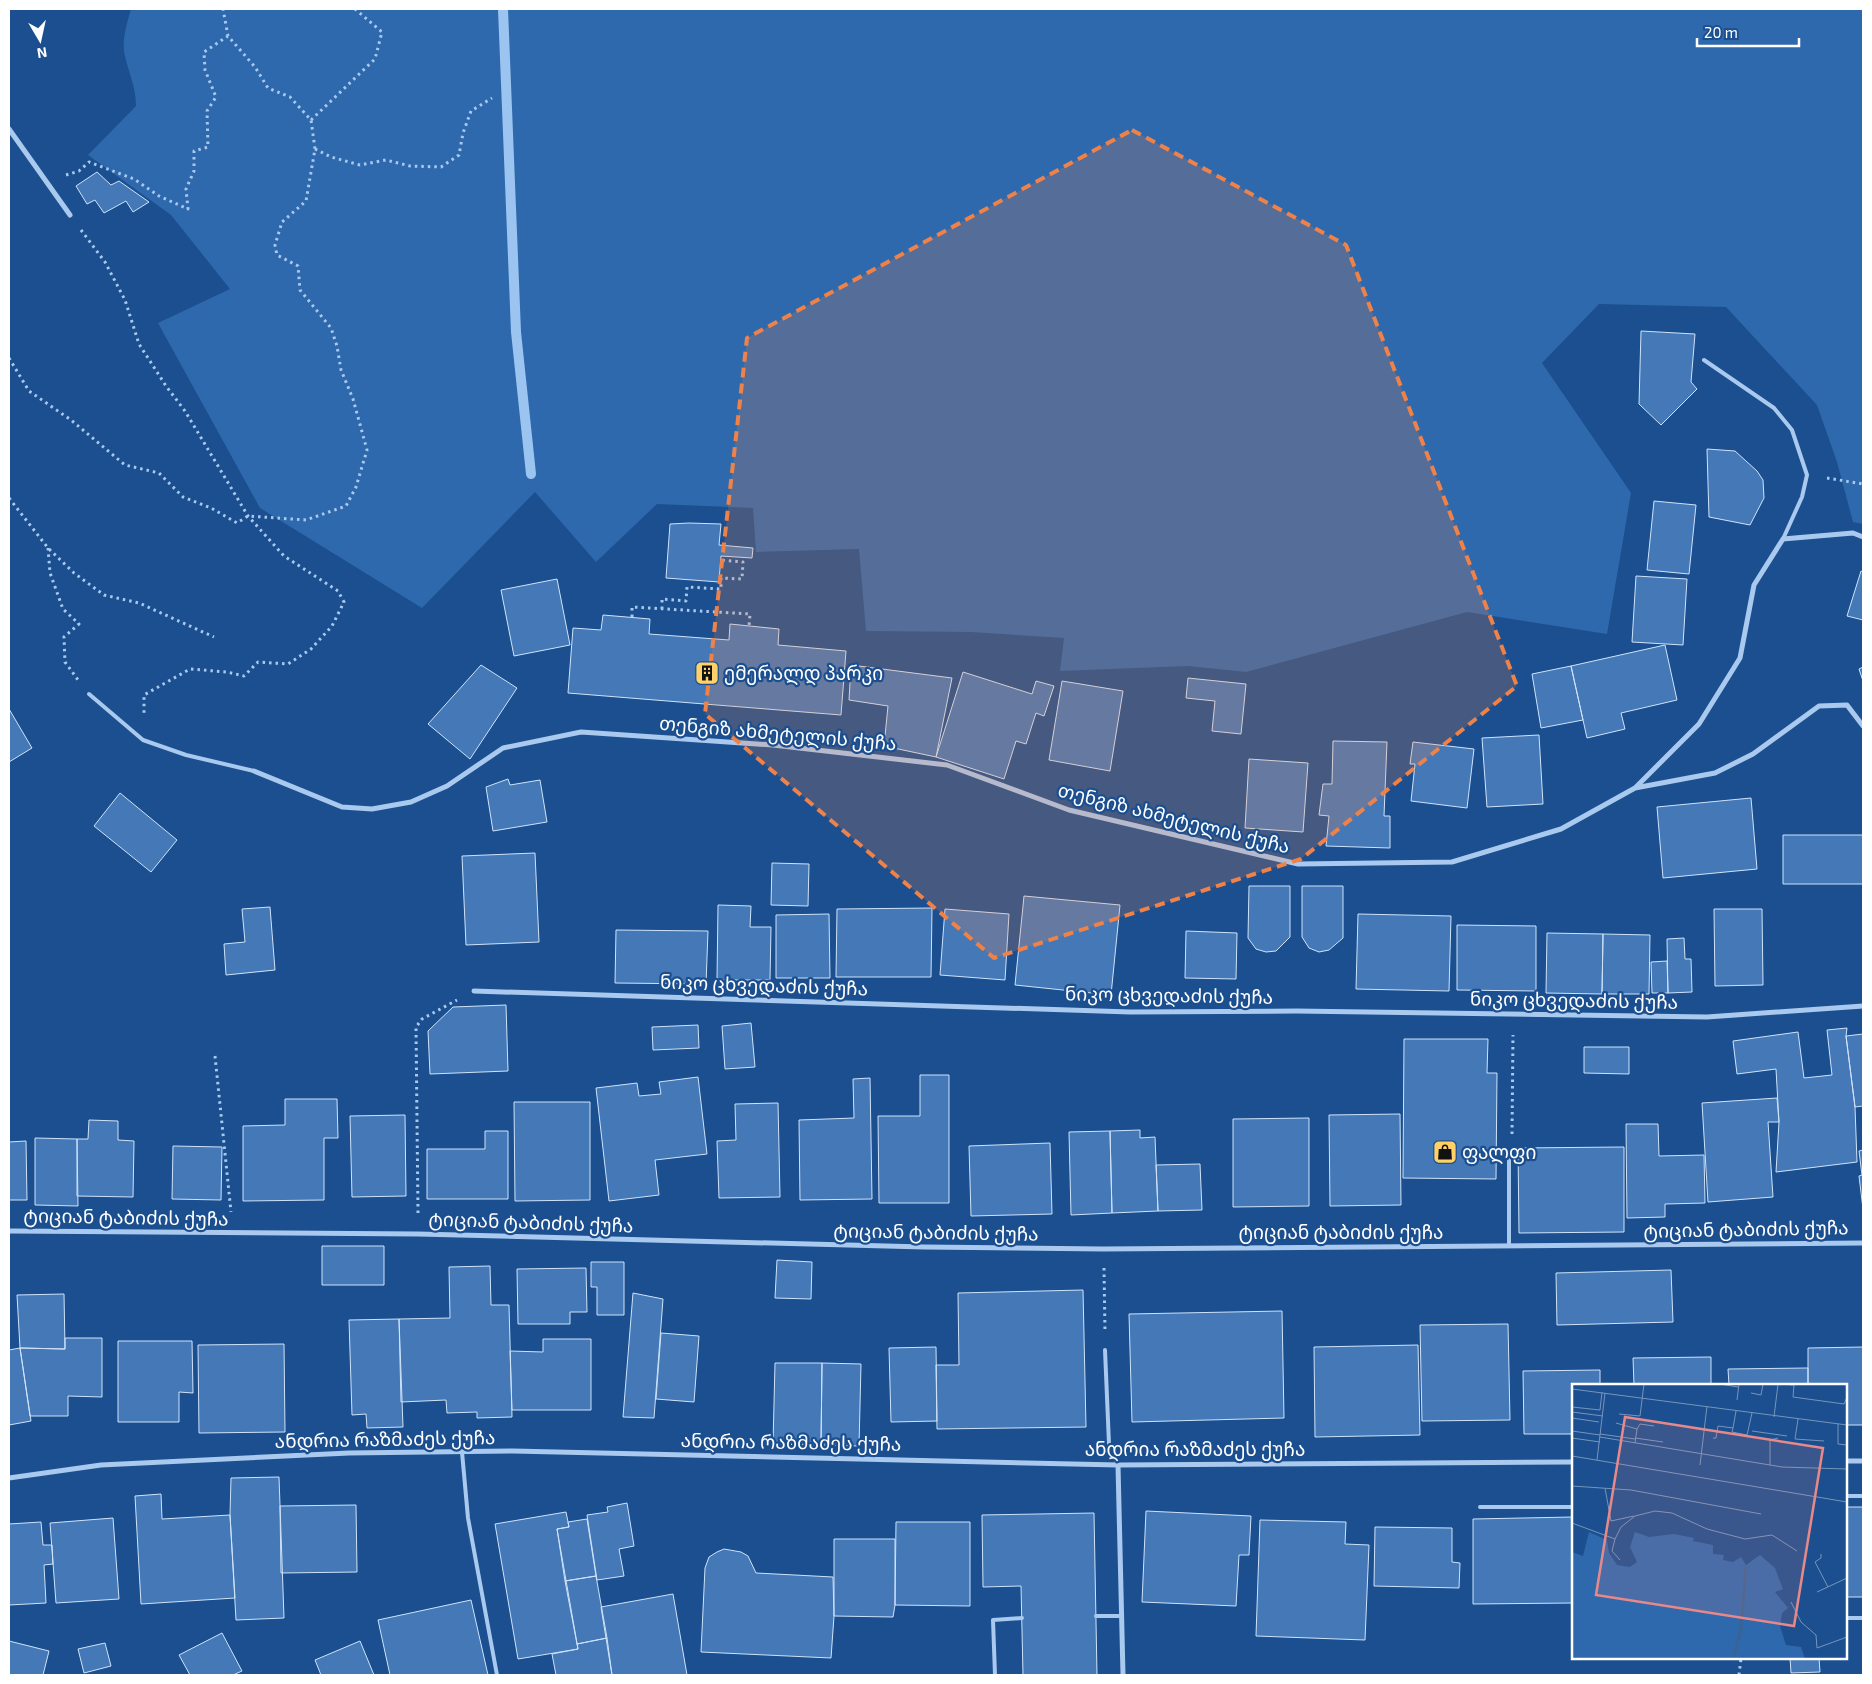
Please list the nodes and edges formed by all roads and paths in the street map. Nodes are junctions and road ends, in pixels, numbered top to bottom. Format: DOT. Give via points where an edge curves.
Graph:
graph roads {
  1 [pos="223,9"];
  2 [pos="355,9"];
  3 [pos="228,36"];
  4 [pos="492,98"];
  5 [pos="311,120"];
  6 [pos="9,129"];
  7 [pos="315,149"];
  8 [pos="79,171"];
  9 [pos="70,215"];
  10 [pos="9,358"];
  11 [pos="1704,360"];
  12 [pos="1807,475"];
  13 [pos="1863,484"];
  14 [pos="9,498"];
  15 [pos="248,516"];
  16 [pos="1863,537"];
  17 [pos="1783,539"];
  18 [pos="48,548"];
  19 [pos="720,560"];
  20 [pos="662,609"];
  21 [pos="632,617"];
  22 [pos="749,626"];
  23 [pos="214,637"];
  24 [pos="88,694"];
  25 [pos="1863,726"];
  26 [pos="143,740"];
  27 [pos="254,771"];
  28 [pos="1635,788"];
  29 [pos="474,991"];
  30 [pos="1863,1006"];
  31 [pos="1513,1035"];
  32 [pos="215,1056"];
  33 [pos="1512,1138"];
  34 [pos="1496,1151"];
  35 [pos="9,1231"];
  36 [pos="233,1233"];
  37 [pos="418,1234"];
  38 [pos="1863,1243"];
  39 [pos="1509,1246"];
  40 [pos="1104,1282"];
  41 [pos="1105,1350"];
  42 [pos="462,1452"];
  43 [pos="1847,1461"];
  44 [pos="1863,1461"];
  45 [pos="1572,1462"];
  46 [pos="1118,1465"];
  47 [pos="9,1478"];
  48 [pos="1847,1496"];
  49 [pos="1863,1496"];
  50 [pos="1480,1507"];
  51 [pos="1572,1507"];
  52 [pos="1096,1616"];
  53 [pos="1121,1616"];
  54 [pos="1022,1618"];
  55 [pos="1847,1618"];
  56 [pos="1863,1618"];
  57 [pos="1741,1659"];
  58 [pos="497,1675"];
  59 [pos="994,1675"];
  60 [pos="1123,1675"];
  61 [pos="1739,1675"];
  1 -- 3 [label="path"];
  2 -- 5 [label="path" via="382,32 375,59"];
  3 -- 5 [label="path" via="268,88 290,97"];
  3 -- 8 [label="path" via="204,52 205,70 216,97 207,112 208,147 194,151 194,171 186,189 188,209 159,196 134,178 89,162"];
  4 -- 7 [label="path" via="471,111 462,133 459,155 441,168 386,160 360,165"];
  5 -- 7 [label="path"];
  6 -- 9 [label="street"];
  7 -- 15 [label="path" via="306,201 282,222 275,244 277,255 298,266 300,290 331,328 367,450 356,487 346,506 306,520"];
  9 -- 15 [label="path" via="104,262 125,300 139,344 185,411"];
  10 -- 15 [label="path" via="29,391 71,420 125,465 159,473 183,497 237,523"];
  11 -- 12 [label="lane" via="1774,408 1792,430"];
  12 -- 13 [label="path"];
  12 -- 17 [label="lane" via="1802,497"];
  14 -- 18 [label="path"];
  15 -- 26 [label="path" via="284,556 338,591 344,602 332,626 311,649 288,664 258,662 244,676 190,669 144,695"];
  16 -- 17 [label="street" via="1853,533"];
  17 -- 28 [label="street, თენგიზ ახმეტელის ქუჩა" via="1754,585 1740,658 1699,724"];
  18 -- 23 [label="path" via="104,595 139,603"];
  18 -- 24 [label="path" via="50,573 63,609 79,624 64,638 65,662"];
  19 -- 20 [label="path" via="743,562 742,579 722,578 720,589 687,587 686,601 662,599"];
  20 -- 21 [label="path" via="632,607"];
  20 -- 22 [label="path" via="750,614"];
  24 -- 26 [label="lane"];
  25 -- 28 [label="street" via="1847,705 1819,706 1752,754 1715,773"];
  26 -- 27 [label="lane" via="186,755"];
  27 -- 28 [label="street, თენგიზ ახმეტელის ქუჩა" via="342,807 372,809 411,802 447,786 503,748 581,732 773,745 947,765 1069,810 1298,864 1452,862 1560,829"];
  29 -- 30 [label="street, ნიკო ცხვედაძის ქუჩა" via="1130,1012 1707,1017"];
  29 -- 37 [label="path" via="422,1019 416,1027"];
  31 -- 33 [label="path"];
  32 -- 36 [label="path"];
  34 -- 39 [label="lane" via="1504,1152 1510,1160"];
  35 -- 36 [label="street, ტიციან ტაბიძის ქუჩა"];
  36 -- 37 [label="street, ტიციან ტაბიძის ქუჩა"];
  37 -- 39 [label="street, ტიციან ტაბიძის ქუჩა" via="1103,1249"];
  38 -- 39 [label="street, ტიციან ტაბიძის ქუჩა"];
  40 -- 41 [label="path"];
  41 -- 46 [label="lane" via="1109,1444"];
  42 -- 46 [label="street, ანდრია რაზმაძეს ქუჩა"];
  42 -- 47 [label="street, ანდრია რაზმაძეს ქუჩა" via="349,1453 101,1466"];
  42 -- 58 [label="lane" via="468,1518"];
  43 -- 44 [label="street"];
  45 -- 46 [label="street, ანდრია რაზმაძეს ქუჩა"];
  46 -- 53 [label="street"];
  48 -- 49 [label="lane"];
  50 -- 51 [label="lane"];
  52 -- 53 [label="lane"];
  53 -- 60 [label="street"];
  54 -- 59 [label="lane" via="994,1620"];
  55 -- 56 [label="lane"];
  57 -- 61 [label="path"];
}
